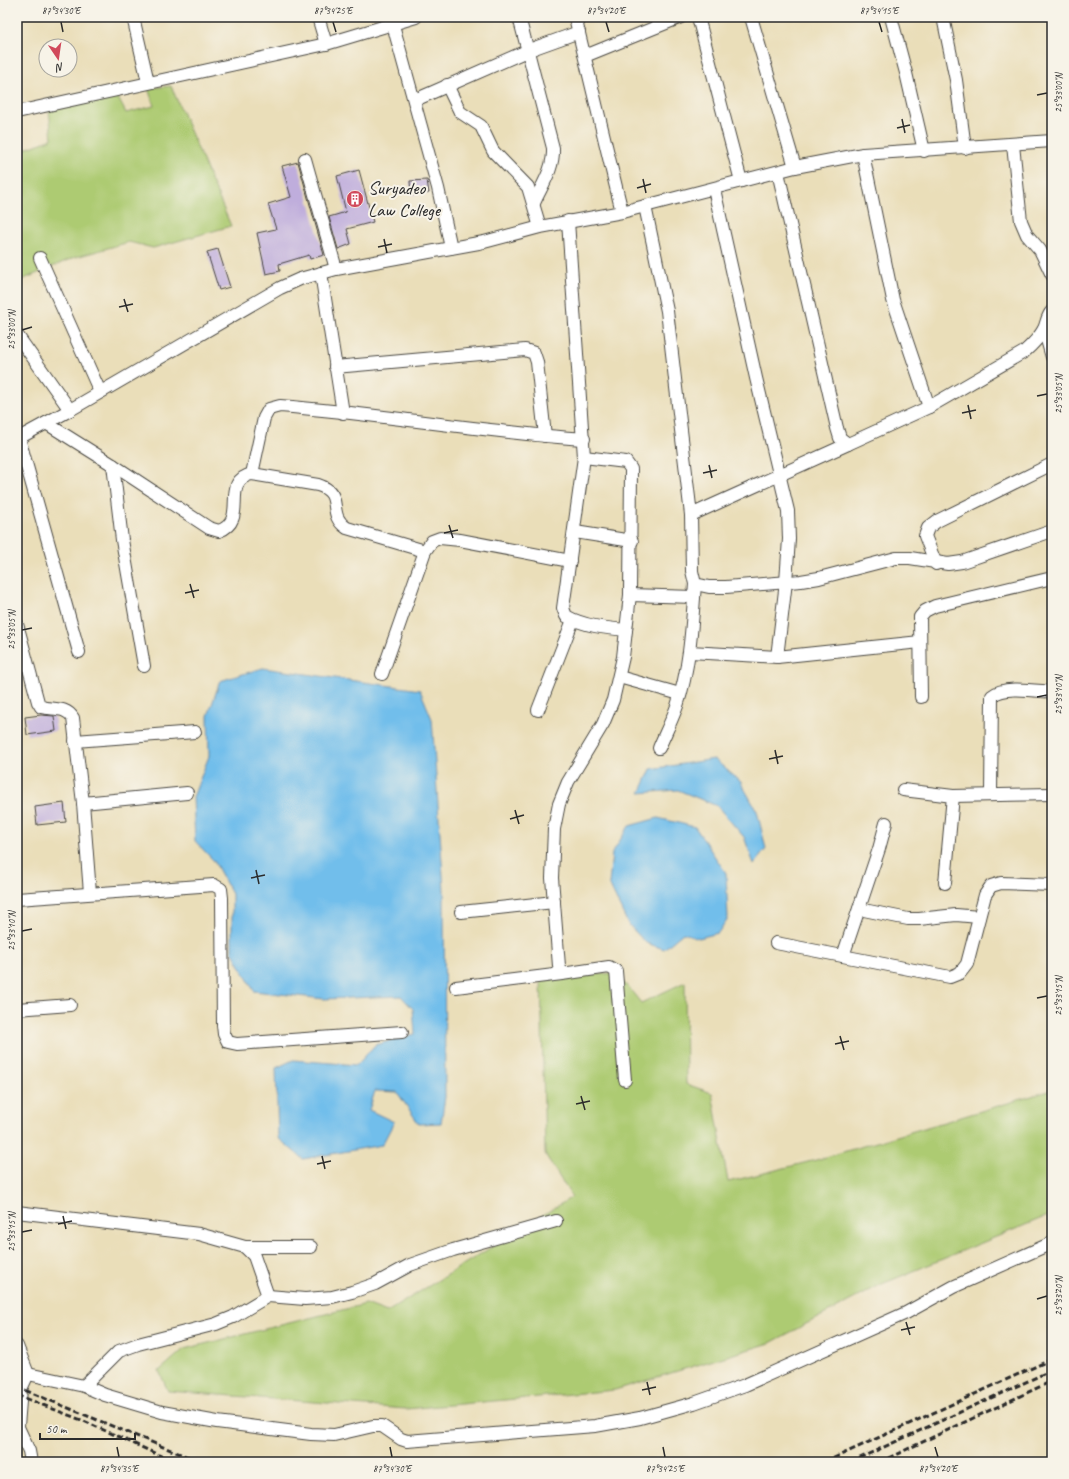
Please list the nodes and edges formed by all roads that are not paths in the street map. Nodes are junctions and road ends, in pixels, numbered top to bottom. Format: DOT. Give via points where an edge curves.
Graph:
graph roads {
  1 [pos="133,17"];
  2 [pos="318,17"];
  3 [pos="416,17"];
  4 [pos="520,17"];
  5 [pos="574,17"];
  6 [pos="681,17"];
  7 [pos="698,17"];
  8 [pos="751,17"];
  9 [pos="890,17"];
  10 [pos="943,17"];
  11 [pos="393,25"];
  12 [pos="579,32"];
  13 [pos="326,44"];
  14 [pos="529,50"];
  15 [pos="585,56"];
  16 [pos="148,82"];
  17 [pos="447,85"];
  18 [pos="415,100"];
  19 [pos="17,112"];
  20 [pos="1052,142"];
  21 [pos="1013,145"];
  22 [pos="965,148"];
  23 [pos="924,151"];
  24 [pos="863,154"];
  25 [pos="306,159"];
  26 [pos="795,167"];
  27 [pos="778,172"];
  28 [pos="741,181"];
  29 [pos="714,189"];
  30 [pos="534,203"];
  31 [pos="646,206"];
  32 [pos="622,212"];
  33 [pos="568,221"];
  34 [pos="540,227"];
  35 [pos="451,248"];
  36 [pos="40,258"];
  37 [pos="336,269"];
  38 [pos="321,273"];
  39 [pos="1052,275"];
  40 [pos="1052,311"];
  41 [pos="1044,329"];
  42 [pos="17,335"];
  43 [pos="1052,357"];
  44 [pos="335,367"];
  45 [pos="100,392"];
  46 [pos="929,407"];
  47 [pos="70,410"];
  48 [pos="343,413"];
  49 [pos="46,423"];
  50 [pos="545,436"];
  51 [pos="18,438"];
  52 [pos="584,439"];
  53 [pos="848,444"];
  54 [pos="584,457"];
  55 [pos="113,464"];
  56 [pos="1052,464"];
  57 [pos="252,474"];
  58 [pos="780,475"];
  59 [pos="691,515"];
  60 [pos="1052,531"];
  61 [pos="575,532"];
  62 [pos="632,541"];
  63 [pos="425,551"];
  64 [pos="570,561"];
  65 [pos="936,564"];
  66 [pos="1052,578"];
  67 [pos="786,582"];
  68 [pos="695,584"];
  69 [pos="630,595"];
  70 [pos="694,597"];
  71 [pos="573,620"];
  72 [pos="17,624"];
  73 [pos="626,630"];
  74 [pos="920,642"];
  75 [pos="79,652"];
  76 [pos="690,652"];
  77 [pos="21,653"];
  78 [pos="777,657"];
  79 [pos="144,666"];
  80 [pos="382,674"];
  81 [pos="619,677"];
  82 [pos="1052,692"];
  83 [pos="680,694"];
  84 [pos="921,697"];
  85 [pos="538,710"];
  86 [pos="195,732"];
  87 [pos="75,741"];
  88 [pos="659,748"];
  89 [pos="903,790"];
  90 [pos="187,793"];
  91 [pos="1052,794"];
  92 [pos="991,795"];
  93 [pos="952,796"];
  94 [pos="83,803"];
  95 [pos="886,822"];
  96 [pos="945,883"];
  97 [pos="1052,885"];
  98 [pos="90,893"];
  99 [pos="17,900"];
  100 [pos="554,902"];
  101 [pos="858,909"];
  102 [pos="461,912"];
  103 [pos="979,917"];
  104 [pos="776,943"];
  105 [pos="842,956"];
  106 [pos="562,974"];
  107 [pos="456,987"];
  108 [pos="70,1005"];
  109 [pos="17,1009"];
  110 [pos="402,1032"];
  111 [pos="625,1080"];
  112 [pos="17,1212"];
  113 [pos="556,1221"];
  114 [pos="1052,1243"];
  115 [pos="245,1246"];
  116 [pos="311,1247"];
  117 [pos="268,1296"];
  118 [pos="17,1346"];
  119 [pos="28,1374"];
  120 [pos="84,1386"];
  121 [pos="17,1425"];
  122 [pos="31,1462"];
  1 -- 16 [label="street"];
  2 -- 13 [label="street"];
  3 -- 11 [label="street"];
  4 -- 14 [label="street"];
  5 -- 12 [label="street"];
  6 -- 15 [label="street"];
  7 -- 28 [label="street"];
  8 -- 26 [label="street"];
  9 -- 23 [label="street"];
  10 -- 22 [label="street" via="956,80"];
  11 -- 13 [label="street"];
  11 -- 18 [label="street"];
  12 -- 14 [label="street"];
  12 -- 15 [label="street"];
  13 -- 16 [label="street"];
  14 -- 17 [label="street"];
  14 -- 30 [label="street" via="554,160"];
  15 -- 32 [label="street"];
  16 -- 19 [label="street"];
  17 -- 18 [label="street"];
  17 -- 30 [label="street" via="460,112 481,126 493,151 528,187"];
  18 -- 35 [label="street"];
  20 -- 21 [label="street"];
  21 -- 22 [label="street"];
  21 -- 39 [label="street" via="1021,221 1027,235 1040,250"];
  22 -- 23 [label="street"];
  23 -- 24 [label="street"];
  24 -- 26 [label="street"];
  24 -- 46 [label="street" via="893,300"];
  25 -- 37 [label="street"];
  26 -- 27 [label="street"];
  27 -- 28 [label="street"];
  27 -- 53 [label="street" via="837,428 840,438"];
  28 -- 29 [label="street"];
  29 -- 31 [label="street"];
  29 -- 58 [label="street"];
  30 -- 34 [label="street"];
  31 -- 32 [label="street"];
  31 -- 59 [label="street" via="667,311"];
  32 -- 33 [label="street"];
  33 -- 34 [label="street"];
  33 -- 52 [label="street"];
  34 -- 35 [label="street"];
  35 -- 37 [label="street"];
  36 -- 45 [label="street"];
  37 -- 38 [label="street"];
  38 -- 44 [label="street"];
  38 -- 45 [label="street" via="280,288"];
  40 -- 41 [label="street" via="1048,314"];
  41 -- 43 [label="street"];
  41 -- 46 [label="street" via="1024,352"];
  42 -- 47 [label="street"];
  44 -- 48 [label="street"];
  44 -- 50 [label="street" via="525,350 534,353 537,362"];
  45 -- 47 [label="street"];
  46 -- 53 [label="street"];
  47 -- 49 [label="street"];
  48 -- 50 [label="street"];
  48 -- 57 [label="street" via="280,406 269,409 264,418"];
  49 -- 51 [label="street"];
  49 -- 55 [label="street"];
  50 -- 52 [label="street"];
  51 -- 75 [label="street"];
  52 -- 54 [label="street"];
  53 -- 58 [label="street"];
  54 -- 61 [label="street"];
  54 -- 62 [label="street" via="626,462 631,469"];
  55 -- 57 [label="street" via="208,528 219,531 228,528 233,519 237,481"];
  55 -- 79 [label="street" via="123,547"];
  56 -- 65 [label="street" via="937,521 928,528 925,536"];
  57 -- 63 [label="street" via="329,488 333,494 337,518 347,528"];
  58 -- 59 [label="street"];
  58 -- 67 [label="street" via="790,523"];
  59 -- 68 [label="street" via="692,571"];
  60 -- 65 [label="street" via="962,562"];
  61 -- 62 [label="street"];
  61 -- 64 [label="street"];
  62 -- 69 [label="street"];
  63 -- 64 [label="street" via="432,541 440,538"];
  63 -- 80 [label="street"];
  64 -- 71 [label="street" via="563,608 566,616"];
  65 -- 67 [label="street" via="910,558 896,558 819,578"];
  66 -- 74 [label="street" via="935,606 920,617"];
  67 -- 68 [label="street" via="726,587"];
  67 -- 78 [label="street"];
  68 -- 70 [label="street"];
  69 -- 70 [label="street"];
  69 -- 73 [label="street"];
  70 -- 76 [label="street"];
  71 -- 73 [label="street" via="593,626"];
  71 -- 85 [label="street"];
  72 -- 77 [label="street"];
  73 -- 81 [label="street"];
  74 -- 78 [label="street"];
  74 -- 84 [label="street"];
  76 -- 78 [label="street"];
  76 -- 83 [label="street"];
  77 -- 87 [label="street" via="41,707 70,713"];
  81 -- 83 [label="street"];
  81 -- 100 [label="street" via="603,724 568,782 559,804 552,853"];
  82 -- 92 [label="street" via="998,690 992,696"];
  83 -- 88 [label="street"];
  86 -- 87 [label="street"];
  87 -- 94 [label="street"];
  89 -- 93 [label="street"];
  90 -- 94 [label="street"];
  91 -- 92 [label="street"];
  92 -- 93 [label="street"];
  93 -- 96 [label="street"];
  94 -- 98 [label="street"];
  95 -- 101 [label="street"];
  97 -- 103 [label="street" via="1001,883 991,886 985,894"];
  98 -- 99 [label="street"];
  98 -- 110 [label="street" via="208,885 221,888 223,1025 228,1042 237,1044"];
  100 -- 102 [label="street"];
  100 -- 106 [label="street" via="559,966"];
  101 -- 103 [label="street" via="919,920 956,915"];
  101 -- 105 [label="street"];
  103 -- 105 [label="street" via="967,964 960,973 950,977"];
  104 -- 105 [label="street"];
  106 -- 107 [label="street"];
  106 -- 111 [label="street" via="609,967 616,971"];
  108 -- 109 [label="street"];
  112 -- 115 [label="street" via="199,1234"];
  113 -- 117 [label="street" via="453,1250 410,1265 375,1284 352,1292 305,1299"];
  114 -- 120 [label="street" via="953,1287 906,1313 745,1385 640,1418 595,1426 407,1441 382,1426 334,1435 311,1434 162,1412"];
  115 -- 116 [label="street"];
  115 -- 117 [label="street" via="254,1256"];
  117 -- 120 [label="street" via="216,1324 119,1351"];
  118 -- 119 [label="street"];
  119 -- 120 [label="street"];
  119 -- 121 [label="street" via="21,1389"];
  121 -- 122 [label="street" via="29,1451"];
}
